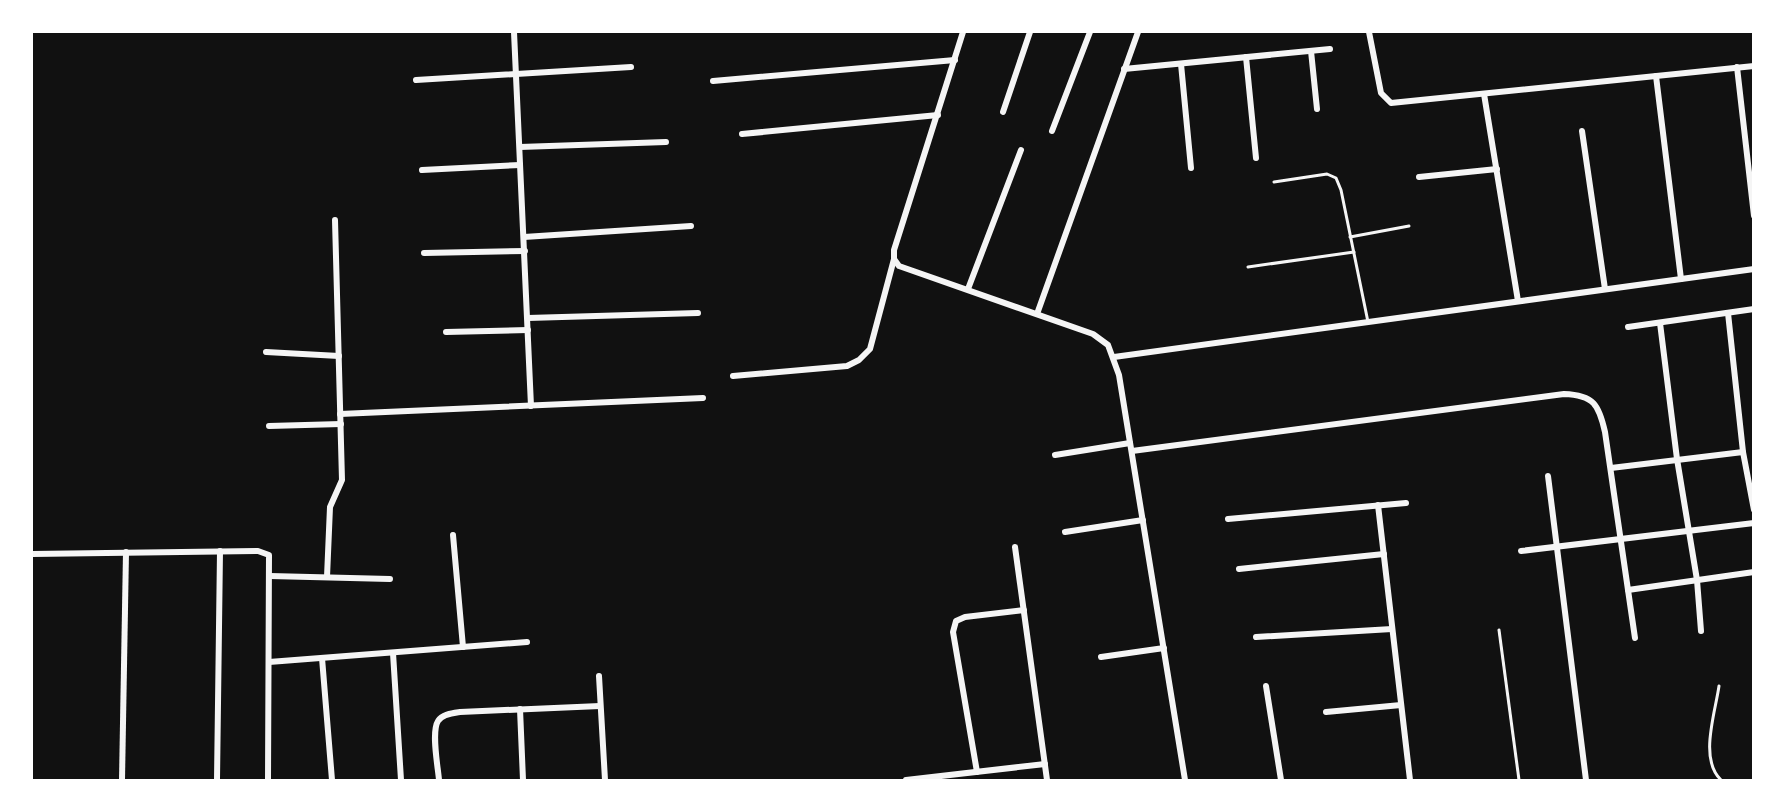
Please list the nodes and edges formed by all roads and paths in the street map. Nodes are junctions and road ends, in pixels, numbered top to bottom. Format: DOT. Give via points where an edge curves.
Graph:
graph roads {
  1 [pos="514,32"];
  2 [pos="963,32"];
  3 [pos="1030,32"];
  4 [pos="1090,32"];
  5 [pos="1138,32"];
  6 [pos="1369,32"];
  7 [pos="1330,49"];
  8 [pos="1311,51"];
  9 [pos="1246,57"];
  10 [pos="955,60"];
  11 [pos="1181,64"];
  12 [pos="1754,66"];
  13 [pos="631,67"];
  14 [pos="1737,68"];
  15 [pos="1124,69"];
  16 [pos="516,76"];
  17 [pos="1656,76"];
  18 [pos="416,80"];
  19 [pos="713,81"];
  20 [pos="1484,94"];
  21 [pos="1317,109"];
  22 [pos="1003,112"];
  23 [pos="938,115"];
  24 [pos="1052,131"];
  25 [pos="1582,131"];
  26 [pos="742,134"];
  27 [pos="666,142"];
  28 [pos="520,147"];
  29 [pos="1021,150"];
  30 [pos="1256,158"];
  31 [pos="520,165"];
  32 [pos="1191,168"];
  33 [pos="1497,169"];
  34 [pos="422,170"];
  35 [pos="1419,177"];
  36 [pos="1274,182"];
  37 [pos="1754,216"];
  38 [pos="335,220"];
  39 [pos="691,226"];
  40 [pos="1409,226"];
  41 [pos="524,237"];
  42 [pos="1350,237"];
  43 [pos="525,251"];
  44 [pos="1354,252"];
  45 [pos="424,253"];
  46 [pos="894,259"];
  47 [pos="1248,267"];
  48 [pos="1754,269"];
  49 [pos="1681,279"];
  50 [pos="968,289"];
  51 [pos="1605,289"];
  52 [pos="1518,301"];
  53 [pos="1754,309"];
  54 [pos="698,313"];
  55 [pos="1728,313"];
  56 [pos="1036,314"];
  57 [pos="528,318"];
  58 [pos="1368,322"];
  59 [pos="1660,323"];
  60 [pos="1628,327"];
  61 [pos="528,330"];
  62 [pos="446,332"];
  63 [pos="266,352"];
  64 [pos="339,356"];
  65 [pos="1114,357"];
  66 [pos="733,376"];
  67 [pos="703,398"];
  68 [pos="531,406"];
  69 [pos="340,414"];
  70 [pos="340,424"];
  71 [pos="269,426"];
  72 [pos="1130,443"];
  73 [pos="1131,451"];
  74 [pos="1743,452"];
  75 [pos="1055,454"];
  76 [pos="1677,459"];
  77 [pos="1611,468"];
  78 [pos="1548,476"];
  79 [pos="1406,503"];
  80 [pos="1378,505"];
  81 [pos="1754,510"];
  82 [pos="1228,519"];
  83 [pos="1143,520"];
  84 [pos="1754,523"];
  85 [pos="1688,531"];
  86 [pos="1065,532"];
  87 [pos="453,535"];
  88 [pos="1621,538"];
  89 [pos="1015,547"];
  90 [pos="1558,547"];
  91 [pos="220,551"];
  92 [pos="1521,551"];
  93 [pos="126,552"];
  94 [pos="32,554"];
  95 [pos="1384,554"];
  96 [pos="1239,569"];
  97 [pos="1754,572"];
  98 [pos="270,576"];
  99 [pos="327,577"];
  100 [pos="390,579"];
  101 [pos="1697,580"];
  102 [pos="1628,590"];
  103 [pos="1023,610"];
  104 [pos="1392,629"];
  105 [pos="1499,630"];
  106 [pos="1701,632"];
  107 [pos="1256,638"];
  108 [pos="1635,638"];
  109 [pos="526,642"];
  110 [pos="463,647"];
  111 [pos="1164,648"];
  112 [pos="393,653"];
  113 [pos="1101,657"];
  114 [pos="322,658"];
  115 [pos="269,662"];
  116 [pos="599,676"];
  117 [pos="1266,686"];
  118 [pos="1719,686"];
  119 [pos="1401,705"];
  120 [pos="600,706"];
  121 [pos="520,709"];
  122 [pos="1326,712"];
  123 [pos="1045,764"];
  124 [pos="977,771"];
  125 [pos="122,780"];
  126 [pos="218,780"];
  127 [pos="268,780"];
  128 [pos="332,780"];
  129 [pos="400,780"];
  130 [pos="439,780"];
  131 [pos="523,780"];
  132 [pos="605,780"];
  133 [pos="906,780"];
  134 [pos="1047,780"];
  135 [pos="1185,780"];
  136 [pos="1281,780"];
  137 [pos="1410,780"];
  138 [pos="1519,780"];
  139 [pos="1586,780"];
  140 [pos="1721,780"];
  1 -- 16 [label="street"];
  2 -- 10 [label="street"];
  3 -- 22 [label="street"];
  4 -- 24 [label="street"];
  5 -- 15 [label="street"];
  6 -- 20 [label="street" via="1381,93 1391,103"];
  7 -- 8 [label="street"];
  8 -- 9 [label="street"];
  8 -- 21 [label="street"];
  9 -- 11 [label="street"];
  9 -- 30 [label="street"];
  10 -- 19 [label="street"];
  10 -- 23 [label="street"];
  11 -- 15 [label="street"];
  11 -- 32 [label="street"];
  12 -- 14 [label="street"];
  13 -- 16 [label="street"];
  14 -- 17 [label="street"];
  14 -- 37 [label="street"];
  15 -- 56 [label="street"];
  16 -- 18 [label="street"];
  16 -- 28 [label="street"];
  17 -- 20 [label="street"];
  17 -- 49 [label="street"];
  20 -- 33 [label="street"];
  23 -- 26 [label="street"];
  23 -- 46 [label="street"];
  25 -- 51 [label="street"];
  27 -- 28 [label="street"];
  28 -- 31 [label="street"];
  29 -- 50 [label="street"];
  31 -- 34 [label="street"];
  31 -- 41 [label="street"];
  33 -- 35 [label="street"];
  33 -- 52 [label="street"];
  36 -- 42 [label="lane" via="1327,174 1336,178"];
  38 -- 64 [label="street"];
  39 -- 41 [label="street"];
  40 -- 42 [label="lane"];
  41 -- 43 [label="street"];
  42 -- 44 [label="lane"];
  43 -- 45 [label="street"];
  43 -- 57 [label="street"];
  44 -- 47 [label="lane"];
  44 -- 58 [label="lane"];
  46 -- 50 [label="street" via="899,266"];
  46 -- 66 [label="street" via="870,349 860,360 847,366"];
  48 -- 49 [label="street"];
  49 -- 51 [label="street"];
  50 -- 56 [label="street"];
  51 -- 52 [label="street"];
  52 -- 58 [label="street"];
  53 -- 55 [label="street"];
  54 -- 57 [label="street"];
  55 -- 59 [label="street"];
  55 -- 74 [label="street"];
  56 -- 65 [label="street" via="1093,334 1108,345"];
  57 -- 61 [label="street"];
  58 -- 65 [label="street"];
  59 -- 60 [label="street"];
  59 -- 76 [label="street"];
  61 -- 62 [label="street"];
  61 -- 68 [label="street"];
  63 -- 64 [label="street"];
  64 -- 69 [label="street"];
  65 -- 72 [label="street"];
  67 -- 68 [label="street"];
  68 -- 69 [label="street"];
  69 -- 70 [label="street"];
  70 -- 71 [label="street"];
  70 -- 99 [label="street" via="342,480 330,507"];
  72 -- 73 [label="street"];
  72 -- 75 [label="street"];
  73 -- 77 [label="street" via="1579,394 1590,399 1600,411"];
  73 -- 83 [label="street"];
  74 -- 76 [label="street"];
  74 -- 81 [label="street"];
  76 -- 77 [label="street"];
  76 -- 85 [label="street"];
  77 -- 88 [label="street"];
  78 -- 90 [label="street"];
  79 -- 80 [label="street"];
  80 -- 82 [label="street"];
  80 -- 95 [label="street"];
  83 -- 86 [label="street"];
  83 -- 111 [label="street"];
  84 -- 85 [label="street"];
  85 -- 88 [label="street"];
  85 -- 101 [label="street"];
  87 -- 110 [label="street"];
  88 -- 90 [label="street"];
  88 -- 102 [label="street"];
  89 -- 103 [label="street"];
  90 -- 92 [label="street"];
  90 -- 139 [label="street"];
  91 -- 93 [label="street"];
  91 -- 98 [label="street" via="264,552 271,560"];
  91 -- 126 [label="street"];
  93 -- 94 [label="street"];
  93 -- 125 [label="street"];
  95 -- 96 [label="street"];
  95 -- 104 [label="street"];
  97 -- 101 [label="street"];
  98 -- 99 [label="street"];
  98 -- 115 [label="street"];
  99 -- 100 [label="street"];
  101 -- 102 [label="street"];
  101 -- 106 [label="street"];
  102 -- 108 [label="street"];
  103 -- 123 [label="street"];
  103 -- 124 [label="street" via="956,621 953,632"];
  104 -- 107 [label="street"];
  104 -- 119 [label="street"];
  105 -- 138 [label="lane"];
  109 -- 110 [label="street"];
  110 -- 112 [label="street"];
  111 -- 113 [label="street"];
  111 -- 135 [label="street"];
  112 -- 114 [label="street"];
  112 -- 129 [label="street"];
  114 -- 115 [label="street"];
  114 -- 128 [label="street"];
  115 -- 127 [label="street"];
  116 -- 120 [label="street"];
  117 -- 136 [label="street"];
  118 -- 140 [label="lane" via="1710,761 1713,773"];
  119 -- 122 [label="street"];
  119 -- 137 [label="street"];
  120 -- 121 [label="street"];
  120 -- 132 [label="street"];
  121 -- 130 [label="street" via="460,712 438,720 435,732"];
  121 -- 131 [label="street"];
  123 -- 124 [label="street"];
  123 -- 134 [label="street"];
  124 -- 133 [label="street"];
}
